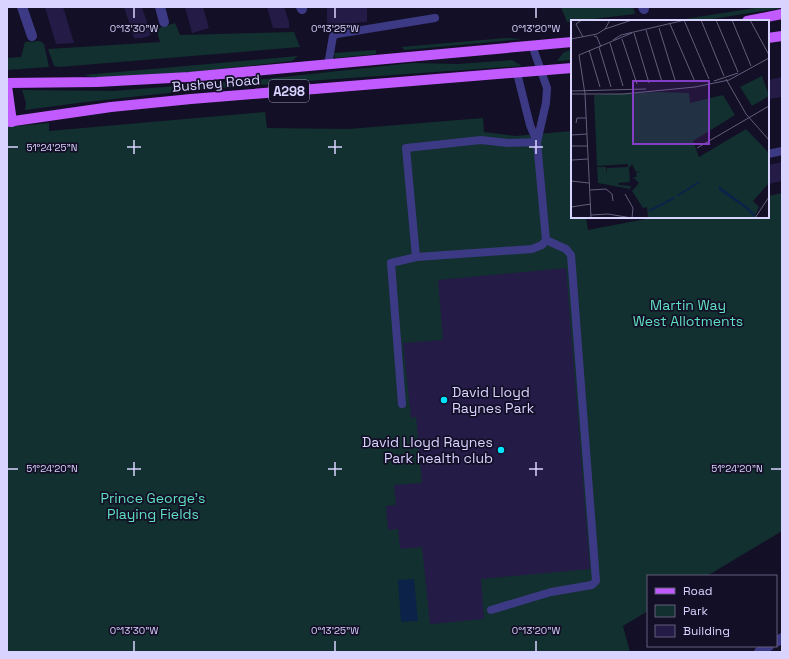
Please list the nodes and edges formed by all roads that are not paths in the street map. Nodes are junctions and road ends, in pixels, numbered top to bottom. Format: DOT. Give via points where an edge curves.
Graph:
graph roads {
  1 [pos="22,7"];
  2 [pos="160,7"];
  3 [pos="782,14"];
  4 [pos="435,18"];
  5 [pos="752,20"];
  6 [pos="164,22"];
  7 [pos="32,36"];
  8 [pos="782,36"];
  9 [pos="769,38"];
  10 [pos="571,42"];
  11 [pos="532,45"];
  12 [pos="328,65"];
  13 [pos="571,68"];
  14 [pos="540,71"];
  15 [pos="517,73"];
  16 [pos="7,83"];
  17 [pos="7,86"];
  18 [pos="9,122"];
  19 [pos="537,142"];
  20 [pos="782,151"];
  21 [pos="769,154"];
  22 [pos="546,240"];
  23 [pos="416,257"];
  24 [pos="402,404"];
  25 [pos="491,610"];
  1 -- 7 [label="street"];
  2 -- 6 [label="street"];
  3 -- 5 [label="main road"];
  4 -- 12 [label="lane" via="337,34 333,36"];
  8 -- 9 [label="main road"];
  10 -- 11 [label="main road, Bushey Road / A298"];
  11 -- 12 [label="main road, Bushey Road / A298"];
  11 -- 14 [label="lane"];
  12 -- 16 [label="main road, Bushey Road / A298" via="188,77"];
  13 -- 14 [label="main road, Bushey Road / A298"];
  14 -- 15 [label="main road, Bushey Road / A298"];
  14 -- 19 [label="lane" via="547,88"];
  15 -- 18 [label="main road, Bushey Road / A298" via="191,99 111,107"];
  15 -- 19 [label="lane"];
  17 -- 18 [label="main road"];
  19 -- 22 [label="lane"];
  19 -- 23 [label="lane" via="508,143 481,140 406,148"];
  20 -- 21 [label="lane"];
  22 -- 23 [label="lane" via="542,245 520,251"];
  22 -- 25 [label="lane" via="566,249 571,255 596,581 592,585 551,592"];
  23 -- 24 [label="lane" via="391,263"];
}
